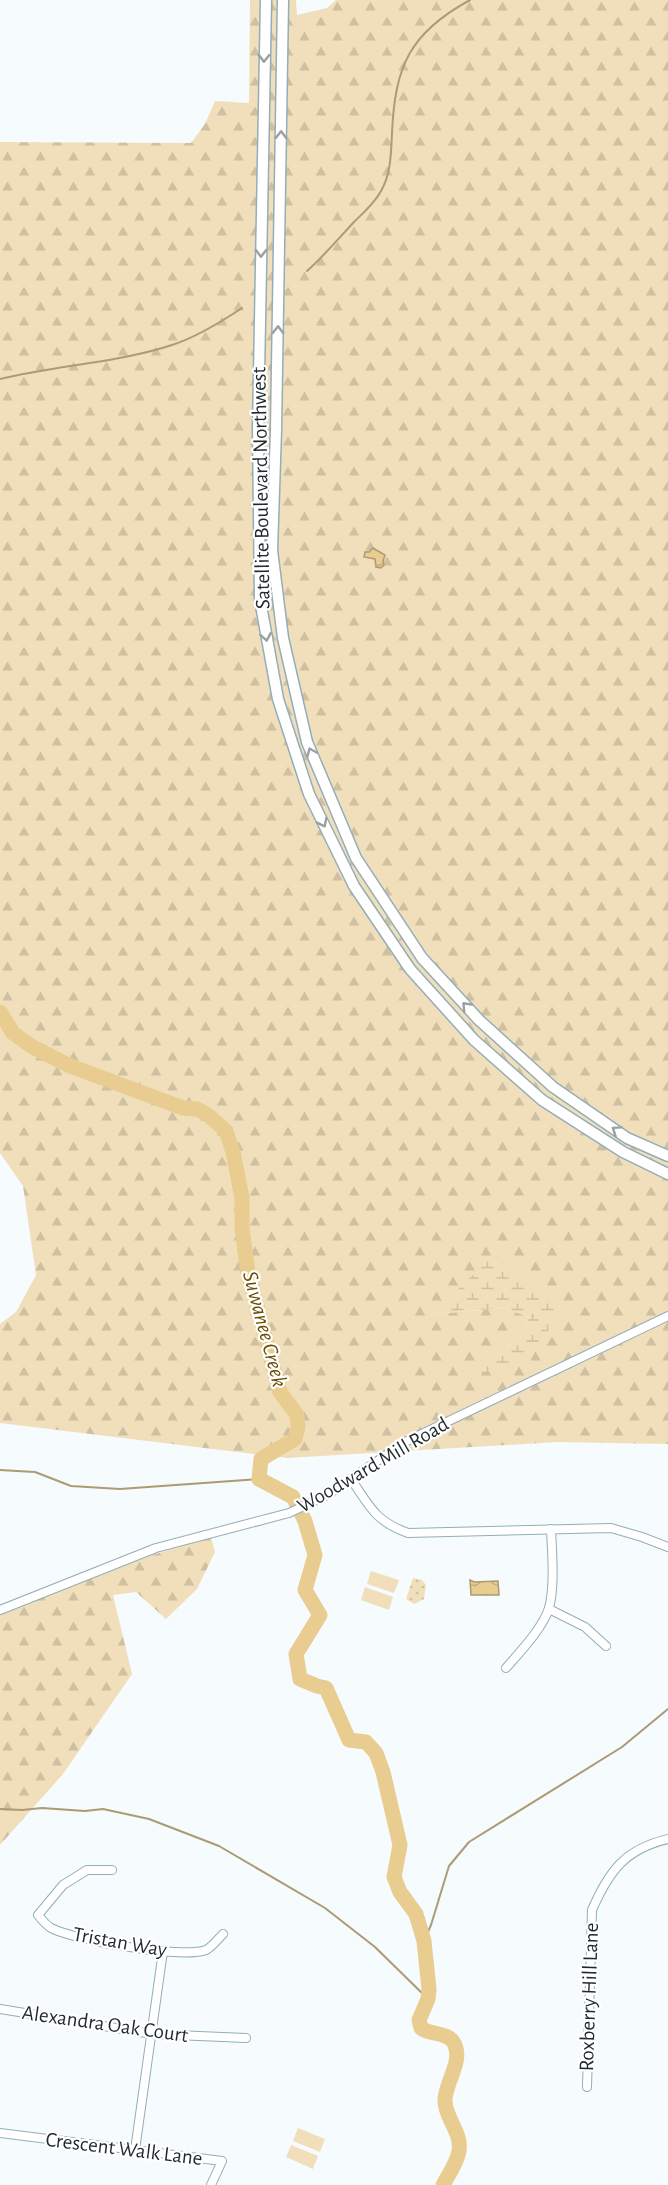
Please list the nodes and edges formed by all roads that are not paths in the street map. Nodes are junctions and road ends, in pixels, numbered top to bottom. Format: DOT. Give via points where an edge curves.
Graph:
graph roads {
  1 [pos="266,0"];
  2 [pos="283,0"];
  3 [pos="668,1156"];
  4 [pos="668,1174"];
  5 [pos="668,1316"];
  6 [pos="351,1479"];
  7 [pos="551,1529"];
  8 [pos="668,1547"];
  9 [pos="549,1609"];
  10 [pos="0,1610"];
  11 [pos="606,1646"];
  12 [pos="506,1668"];
  13 [pos="668,1839"];
  14 [pos="112,1870"];
  15 [pos="223,1934"];
  16 [pos="163,1951"];
  17 [pos="0,2009"];
  18 [pos="152,2034"];
  19 [pos="246,2038"];
  20 [pos="587,2087"];
  21 [pos="0,2133"];
  22 [pos="135,2150"];
  23 [pos="211,2185"];
  1 -- 4 [label="main road, Satellite Boulevard Northwest, one-way" via="258,428 260,600 278,699 309,795 360,895 410,969 474,1040 542,1100 623,1152"];
  3 -- 2 [label="main road, Satellite Boulevard Northwest, one-way" via="627,1138 552,1087 479,1020 422,958 356,858 307,742 283,638 272,550"];
  5 -- 6 [label="street, Woodward Mill Road" via="407,1441"];
  6 -- 7 [label="street" via="375,1514 408,1533"];
  6 -- 10 [label="street, Woodward Mill Road" via="289,1513 156,1548"];
  7 -- 8 [label="street" via="611,1527"];
  7 -- 9 [label="street"];
  9 -- 11 [label="street" via="585,1627"];
  9 -- 12 [label="street" via="531,1640"];
  13 -- 20 [label="street, Roxberry Hill Lane" via="650,1843 623,1858 603,1884 592,1910"];
  14 -- 16 [label="street, Tristan Way" via="87,1870 63,1885 38,1915 49,1927 75,1937"];
  15 -- 16 [label="street, Tristan Way" via="207,1949"];
  16 -- 18 [label="street"];
  17 -- 18 [label="street, Alexandra Oak Court"];
  18 -- 19 [label="street, Alexandra Oak Court"];
  18 -- 22 [label="street"];
  21 -- 22 [label="street, Crescent Walk Lane"];
  22 -- 23 [label="street, Crescent Walk Lane" via="222,2161"];
}
